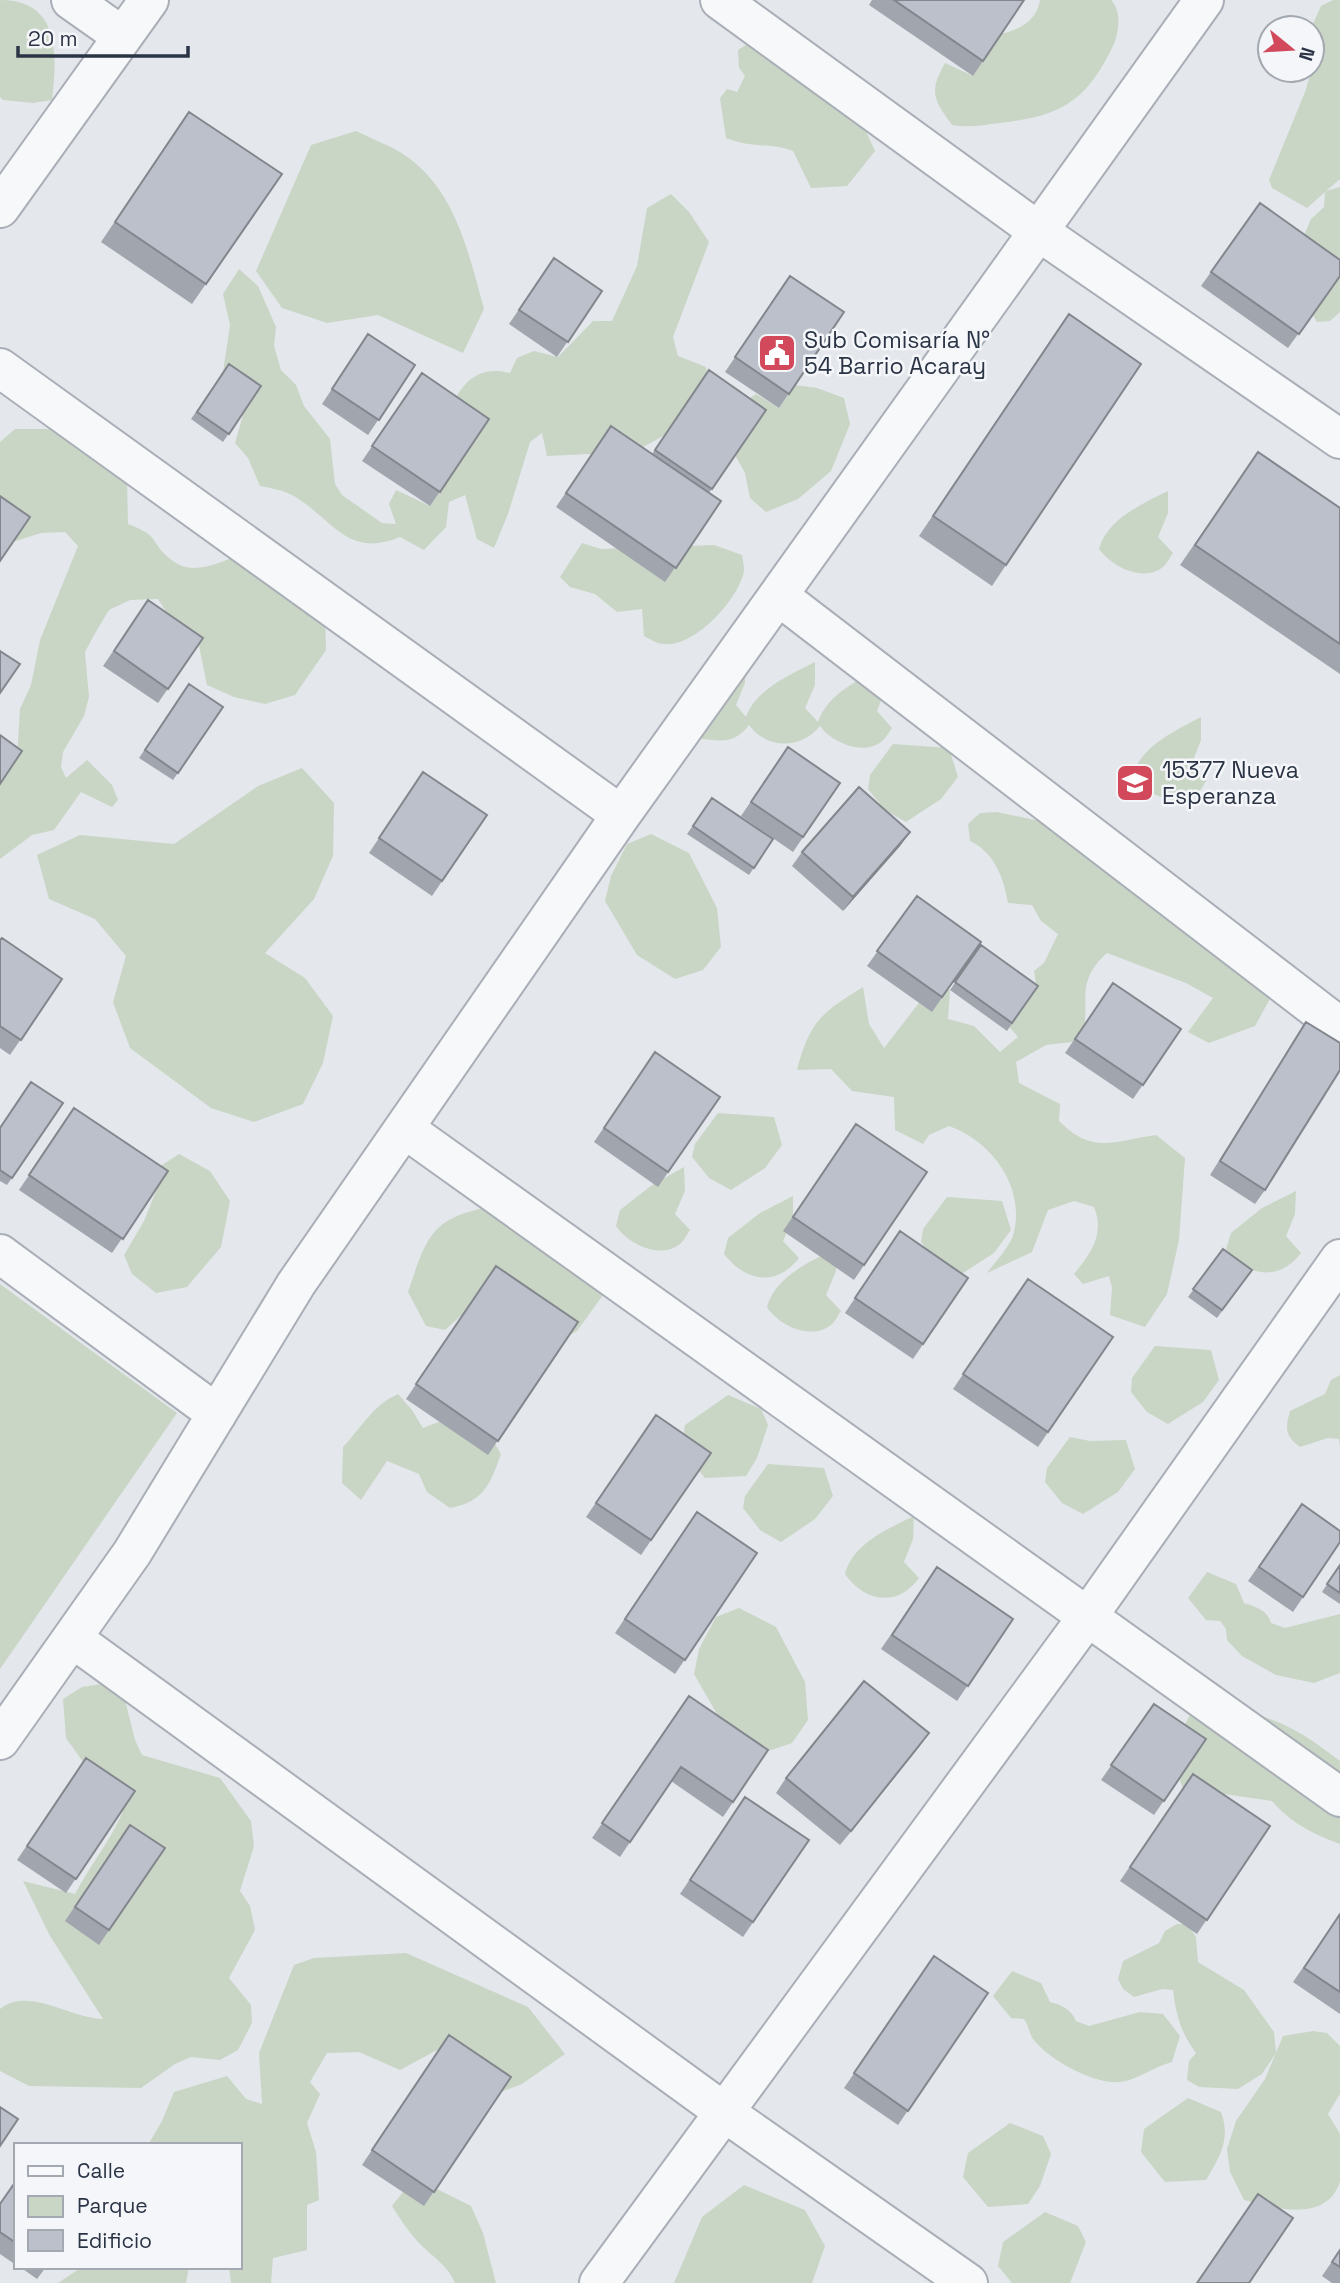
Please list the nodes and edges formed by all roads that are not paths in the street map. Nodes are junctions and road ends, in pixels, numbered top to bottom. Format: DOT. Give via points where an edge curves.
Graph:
graph roads {
  1 [pos="71,0"];
  2 [pos="149,0"];
  3 [pos="720,0"];
  4 [pos="1204,0"];
  5 [pos="122,36"];
  6 [pos="0,208"];
  7 [pos="1038,231"];
  8 [pos="0,368"];
  9 [pos="1340,439"];
  10 [pos="780,597"];
  11 [pos="621,815"];
  12 [pos="1340,1027"];
  13 [pos="405,1129"];
  14 [pos="0,1254"];
  15 [pos="1340,1259"];
  16 [pos="217,1414"];
  17 [pos="1088,1616"];
  18 [pos="72,1638"];
  19 [pos="0,1740"];
  20 [pos="1340,1797"];
  21 [pos="724,2112"];
  22 [pos="599,2283"];
  23 [pos="968,2283"];
  1 -- 5 [label="street"];
  2 -- 5 [label="street"];
  3 -- 7 [label="street"];
  4 -- 7 [label="street"];
  5 -- 6 [label="street"];
  7 -- 9 [label="street"];
  7 -- 10 [label="street"];
  8 -- 11 [label="street"];
  10 -- 11 [label="street"];
  10 -- 12 [label="street"];
  11 -- 13 [label="street"];
  13 -- 16 [label="street" via="296,1283"];
  13 -- 17 [label="street"];
  14 -- 16 [label="street"];
  15 -- 17 [label="street"];
  16 -- 18 [label="street" via="132,1553"];
  17 -- 20 [label="street"];
  17 -- 21 [label="street"];
  18 -- 19 [label="street"];
  18 -- 21 [label="street"];
  21 -- 22 [label="street"];
  21 -- 23 [label="street"];
}
